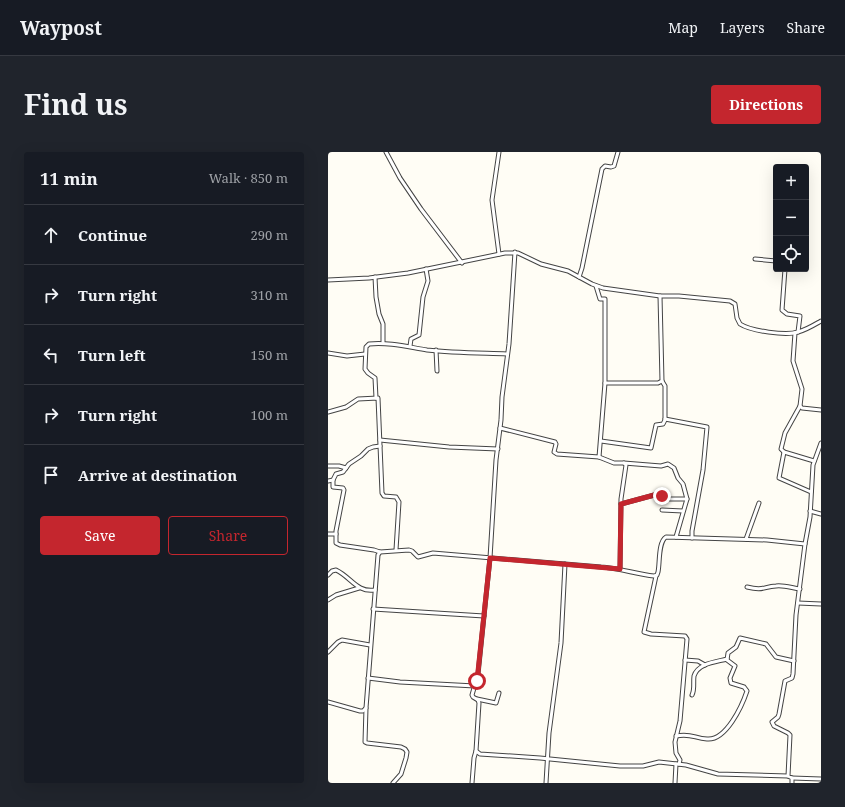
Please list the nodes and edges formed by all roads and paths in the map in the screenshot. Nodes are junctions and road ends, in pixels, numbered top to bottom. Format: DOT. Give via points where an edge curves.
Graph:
graph roads {
  1 [pos="386,152"];
  2 [pos="499,152"];
  3 [pos="618,152"];
  4 [pos="515,252"];
  5 [pos="499,254"];
  6 [pos="755,260"];
  7 [pos="773,261"];
  8 [pos="462,263"];
  9 [pos="426,269"];
  10 [pos="785,272"];
  11 [pos="375,277"];
  12 [pos="579,277"];
  13 [pos="328,280"];
  14 [pos="596,286"];
  15 [pos="660,296"];
  16 [pos="821,321"];
  17 [pos="796,332"];
  18 [pos="383,343"];
  19 [pos="410,346"];
  20 [pos="436,350"];
  21 [pos="328,353"];
  22 [pos="365,354"];
  23 [pos="507,354"];
  24 [pos="437,371"];
  25 [pos="662,381"];
  26 [pos="604,383"];
  27 [pos="376,398"];
  28 [pos="800,406"];
  29 [pos="821,410"];
  30 [pos="328,412"];
  31 [pos="665,419"];
  32 [pos="500,428"];
  33 [pos="380,440"];
  34 [pos="601,441"];
  35 [pos="821,443"];
  36 [pos="380,446"];
  37 [pos="498,449"];
  38 [pos="784,452"];
  39 [pos="817,454"];
  40 [pos="821,455"];
  41 [pos="599,458"];
  42 [pos="814,461"];
  43 [pos="624,463"];
  44 [pos="328,466"];
  45 [pos="346,468"];
  46 [pos="333,480"];
  47 [pos="328,481"];
  48 [pos="811,492"];
  49 [pos="687,498"];
  50 [pos="759,503"];
  51 [pos="621,504"];
  52 [pos="662,510"];
  53 [pos="683,511"];
  54 [pos="810,511"];
  55 [pos="821,514"];
  56 [pos="328,534"];
  57 [pos="336,534"];
  58 [pos="676,537"];
  59 [pos="692,538"];
  60 [pos="746,539"];
  61 [pos="805,544"];
  62 [pos="396,550"];
  63 [pos="380,552"];
  64 [pos="490,558"];
  65 [pos="565,564"];
  66 [pos="620,569"];
  67 [pos="328,575"];
  68 [pos="656,576"];
  69 [pos="747,587"];
  70 [pos="359,588"];
  71 [pos="375,590"];
  72 [pos="800,590"];
  73 [pos="328,600"];
  74 [pos="798,603"];
  75 [pos="821,604"];
  76 [pos="373,609"];
  77 [pos="484,616"];
  78 [pos="370,645"];
  79 [pos="328,652"];
  80 [pos="727,659"];
  81 [pos="685,660"];
  82 [pos="794,661"];
  83 [pos="705,665"];
  84 [pos="368,678"];
  85 [pos="475,686"];
  86 [pos="499,693"];
  87 [pos="692,695"];
  88 [pos="477,699"];
  89 [pos="328,702"];
  90 [pos="366,708"];
  91 [pos="676,736"];
  92 [pos="476,751"];
  93 [pos="547,759"];
  94 [pos="678,764"];
  95 [pos="790,777"];
  96 [pos="821,779"];
  97 [pos="393,783"];
  98 [pos="472,783"];
  99 [pos="546,783"];
  100 [pos="675,783"];
  101 [pos="792,783"];
  1 -- 8 [label="street" via="421,209"];
  2 -- 5 [label="street" via="492,200"];
  3 -- 12 [label="street" via="614,166 605,166 602,169"];
  4 -- 5 [label="street"];
  4 -- 12 [label="street"];
  4 -- 23 [label="street"];
  5 -- 8 [label="street"];
  6 -- 7 [label="street"];
  8 -- 9 [label="street"];
  9 -- 11 [label="street"];
  9 -- 19 [label="street" via="428,281 422,301 419,335 411,339"];
  10 -- 17 [label="street" via="782,310 787,314 800,316"];
  11 -- 13 [label="street"];
  11 -- 18 [label="street" via="376,297 383,324"];
  12 -- 14 [label="street"];
  14 -- 15 [label="street"];
  14 -- 26 [label="street" via="600,298 605,299"];
  15 -- 17 [label="street" via="730,301 735,304 738,321 742,326 765,332"];
  15 -- 25 [label="street"];
  16 -- 17 [label="street"];
  17 -- 28 [label="street" via="793,361 802,389"];
  18 -- 19 [label="street"];
  18 -- 22 [label="street" via="367,344"];
  19 -- 20 [label="street"];
  20 -- 23 [label="street"];
  20 -- 24 [label="street"];
  21 -- 22 [label="street" via="347,356"];
  22 -- 27 [label="street" via="365,369 375,378"];
  23 -- 32 [label="street"];
  25 -- 26 [label="street"];
  25 -- 31 [label="street" via="665,386"];
  26 -- 34 [label="street"];
  27 -- 30 [label="street" via="358,399 346,407"];
  27 -- 33 [label="street" via="379,400"];
  28 -- 29 [label="street"];
  28 -- 38 [label="street" via="784,436 781,446"];
  31 -- 34 [label="street" via="663,424 656,425 650,448"];
  31 -- 59 [label="street" via="707,427"];
  32 -- 37 [label="street"];
  32 -- 41 [label="street" via="555,442 555,454"];
  33 -- 36 [label="street"];
  33 -- 37 [label="street" via="456,448"];
  34 -- 41 [label="street"];
  35 -- 39 [label="street"];
  36 -- 45 [label="street" via="370,448"];
  36 -- 62 [label="street" via="382,494 398,500"];
  37 -- 64 [label="street"];
  38 -- 42 [label="street"];
  38 -- 48 [label="street" via="779,478"];
  39 -- 40 [label="street"];
  39 -- 42 [label="street"];
  41 -- 43 [label="street"];
  42 -- 48 [label="street"];
  43 -- 49 [label="street" via="670,465 683,484"];
  43 -- 51 [label="street" via="626,470"];
  44 -- 45 [label="street"];
  45 -- 46 [label="street" via="335,475"];
  46 -- 47 [label="street"];
  46 -- 57 [label="street" via="334,486 344,490"];
  48 -- 54 [label="street"];
  49 -- 51 [label="street" via="670,499 658,494"];
  49 -- 53 [label="street"];
  50 -- 60 [label="street"];
  51 -- 66 [label="street"];
  52 -- 53 [label="street"];
  53 -- 58 [label="street"];
  54 -- 55 [label="street"];
  54 -- 61 [label="street"];
  56 -- 57 [label="street"];
  57 -- 63 [label="street" via="335,541 338,545"];
  58 -- 59 [label="street"];
  58 -- 68 [label="street" via="666,537 663,540"];
  59 -- 60 [label="street"];
  60 -- 61 [label="street"];
  61 -- 72 [label="street"];
  62 -- 63 [label="street"];
  62 -- 64 [label="street" via="411,551 418,557 433,553"];
  63 -- 71 [label="street"];
  64 -- 65 [label="street"];
  64 -- 77 [label="street"];
  65 -- 66 [label="street"];
  65 -- 93 [label="street" via="560,649"];
  66 -- 68 [label="street"];
  67 -- 70 [label="street" via="332,571 338,571"];
  68 -- 81 [label="street" via="644,632 686,637"];
  69 -- 72 [label="street" via="760,590 780,586"];
  70 -- 71 [label="street" via="365,591"];
  70 -- 73 [label="street"];
  71 -- 76 [label="street"];
  72 -- 74 [label="street"];
  74 -- 75 [label="street"];
  74 -- 82 [label="street"];
  76 -- 77 [label="street"];
  76 -- 78 [label="street"];
  77 -- 85 [label="street"];
  78 -- 79 [label="street" via="342,640"];
  78 -- 84 [label="street"];
  80 -- 82 [label="street" via="728,653 743,637 766,644 776,657"];
  80 -- 83 [label="street"];
  80 -- 91 [label="street" via="735,666 730,683 744,687 747,691 730,724 725,731 712,739 688,734"];
  81 -- 83 [label="street"];
  81 -- 91 [label="street" via="680,720"];
  82 -- 95 [label="street" via="793,676 785,683 778,715 772,722 774,726 790,735"];
  83 -- 87 [label="street" via="696,673"];
  84 -- 85 [label="street"];
  84 -- 90 [label="street"];
  85 -- 88 [label="street" via="472,696"];
  86 -- 88 [label="street" via="496,703"];
  88 -- 92 [label="street" via="480,705"];
  89 -- 90 [label="street" via="360,711"];
  90 -- 97 [label="street" via="365,743 401,747 407,752 402,772"];
  91 -- 94 [label="street" via="676,753 680,760"];
  92 -- 93 [label="street" via="478,754"];
  92 -- 98 [label="street"];
  93 -- 94 [label="street" via="620,766 643,766 657,762"];
  93 -- 99 [label="street"];
  94 -- 95 [label="street" via="718,774"];
  94 -- 100 [label="street"];
  95 -- 96 [label="street"];
  95 -- 101 [label="street"];
}
